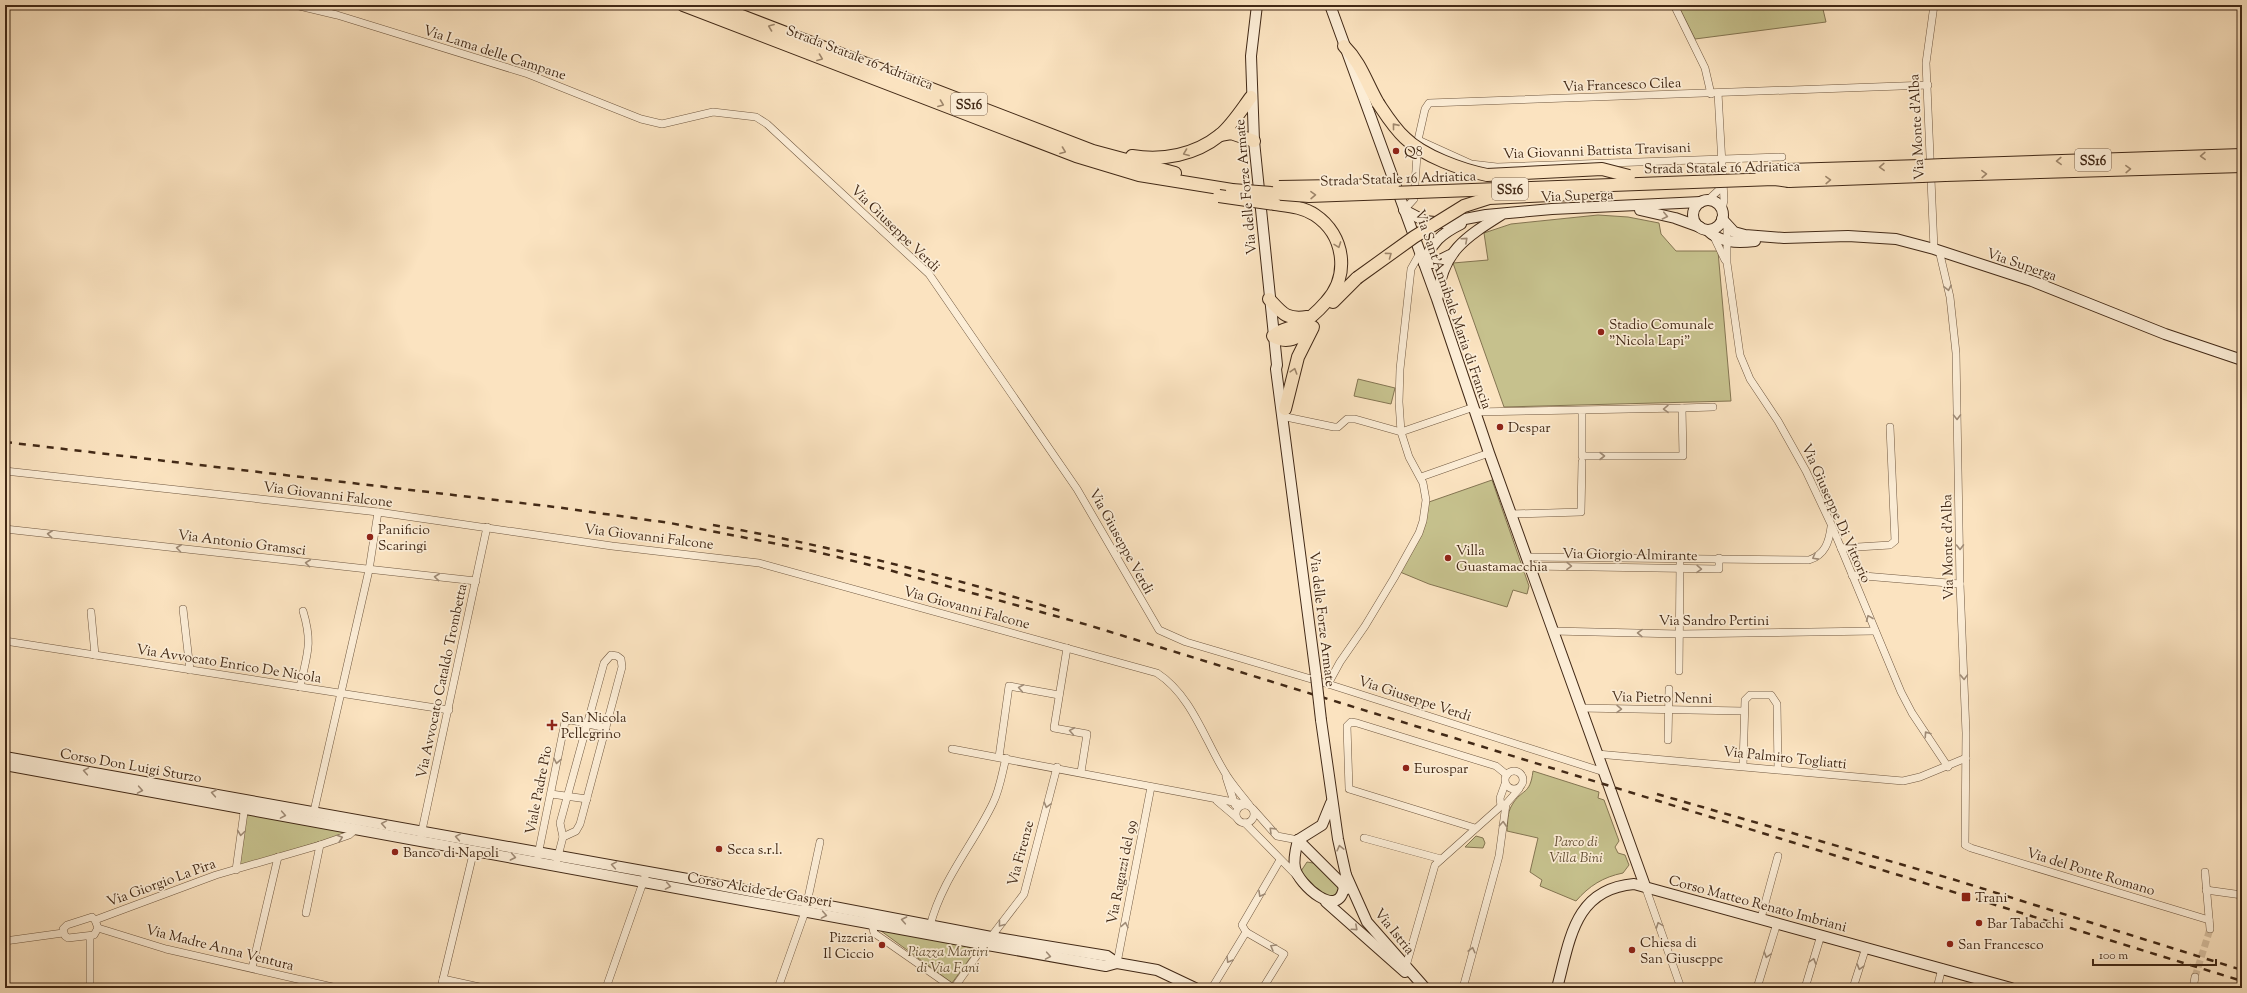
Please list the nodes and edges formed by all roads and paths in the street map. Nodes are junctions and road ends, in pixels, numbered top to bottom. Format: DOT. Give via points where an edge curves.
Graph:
graph roads {
  1 [pos="295,5"];
  2 [pos="684,5"];
  3 [pos="713,5"];
  4 [pos="1257,5"];
  5 [pos="1330,5"];
  6 [pos="1674,5"];
  7 [pos="1934,5"];
  8 [pos="1344,46"];
  9 [pos="1928,85"];
  10 [pos="1714,94"];
  11 [pos="1251,97"];
  12 [pos="756,117"];
  13 [pos="1017,122"];
  14 [pos="1220,135"];
  15 [pos="1418,140"];
  16 [pos="1254,141"];
  17 [pos="2242,155"];
  18 [pos="1782,157"];
  19 [pos="1721,158"];
  20 [pos="2242,166"];
  21 [pos="1945,170"];
  22 [pos="1139,175"];
  23 [pos="1788,175"];
  24 [pos="1629,176"];
  25 [pos="1231,187"];
  26 [pos="1722,187"];
  27 [pos="1704,201"];
  28 [pos="1629,207"];
  29 [pos="1404,210"];
  30 [pos="1502,214"];
  31 [pos="1470,219"];
  32 [pos="1724,219"];
  33 [pos="1707,231"];
  34 [pos="1784,238"];
  35 [pos="1727,242"];
  36 [pos="1936,249"];
  37 [pos="1420,253"];
  38 [pos="1450,255"];
  39 [pos="1424,264"];
  40 [pos="1727,264"];
  41 [pos="1437,298"];
  42 [pos="1269,299"];
  43 [pos="1310,317"];
  44 [pos="1311,330"];
  45 [pos="1273,336"];
  46 [pos="2242,360"];
  47 [pos="1277,365"];
  48 [pos="1713,407"];
  49 [pos="1682,408"];
  50 [pos="1474,410"];
  51 [pos="1582,410"];
  52 [pos="1285,413"];
  53 [pos="1890,427"];
  54 [pos="1401,432"];
  55 [pos="1286,441"];
  56 [pos="1489,453"];
  57 [pos="1582,462"];
  58 [pos="5,471"];
  59 [pos="1421,478"];
  60 [pos="378,512"];
  61 [pos="1512,514"];
  62 [pos="1831,524"];
  63 [pos="487,527"];
  64 [pos="5,529"];
  65 [pos="1841,548"];
  66 [pos="1680,558"];
  67 [pos="1719,558"];
  68 [pos="1529,561"];
  69 [pos="1680,568"];
  70 [pos="369,570"];
  71 [pos="1852,575"];
  72 [pos="476,581"];
  73 [pos="1960,584"];
  74 [pos="183,609"];
  75 [pos="303,611"];
  76 [pos="91,612"];
  77 [pos="1875,631"];
  78 [pos="1553,632"];
  79 [pos="1680,634"];
  80 [pos="5,641"];
  81 [pos="1067,648"];
  82 [pos="95,655"];
  83 [pos="190,670"];
  84 [pos="1679,671"];
  85 [pos="1328,684"];
  86 [pos="300,687"];
  87 [pos="1669,689"];
  88 [pos="341,693"];
  89 [pos="1059,695"];
  90 [pos="1580,708"];
  91 [pos="449,710"];
  92 [pos="1668,710"];
  93 [pos="1744,711"];
  94 [pos="586,723"];
  95 [pos="606,728"];
  96 [pos="1668,740"];
  97 [pos="952,749"];
  98 [pos="1597,754"];
  99 [pos="5,757"];
  100 [pos="1003,757"];
  101 [pos="1966,758"];
  102 [pos="5,765"];
  103 [pos="1743,766"];
  104 [pos="1948,766"];
  105 [pos="1057,767"];
  106 [pos="1778,769"];
  107 [pos="1080,772"];
  108 [pos="1604,772"];
  109 [pos="1225,773"];
  110 [pos="1507,775"];
  111 [pos="1505,784"];
  112 [pos="1151,787"];
  113 [pos="1519,789"];
  114 [pos="551,794"];
  115 [pos="567,796"];
  116 [pos="587,799"];
  117 [pos="253,800"];
  118 [pos="1217,800"];
  119 [pos="1332,801"];
  120 [pos="1504,805"];
  121 [pos="1249,806"];
  122 [pos="244,809"];
  123 [pos="1235,810"];
  124 [pos="314,811"];
  125 [pos="1245,823"];
  126 [pos="357,828"];
  127 [pos="1475,828"];
  128 [pos="421,835"];
  129 [pos="563,837"];
  130 [pos="1364,838"];
  131 [pos="1298,840"];
  132 [pos="820,842"];
  133 [pos="320,845"];
  134 [pos="1965,845"];
  135 [pos="474,850"];
  136 [pos="1778,856"];
  137 [pos="278,857"];
  138 [pos="538,857"];
  139 [pos="1314,857"];
  140 [pos="1441,859"];
  141 [pos="1280,860"];
  142 [pos="557,861"];
  143 [pos="236,870"];
  144 [pos="647,871"];
  145 [pos="2205,872"];
  146 [pos="1298,875"];
  147 [pos="1346,875"];
  148 [pos="644,882"];
  149 [pos="1343,886"];
  150 [pos="1645,886"];
  151 [pos="2206,890"];
  152 [pos="2242,895"];
  153 [pos="1355,896"];
  154 [pos="1326,902"];
  155 [pos="806,907"];
  156 [pos="306,913"];
  157 [pos="1761,918"];
  158 [pos="872,919"];
  159 [pos="96,920"];
  160 [pos="2209,920"];
  161 [pos="1777,923"];
  162 [pos="930,926"];
  163 [pos="98,928"];
  164 [pos="2210,928"];
  165 [pos="1246,932"];
  166 [pos="63,933"];
  167 [pos="1821,935"];
  168 [pos="90,937"];
  169 [pos="985,939"];
  170 [pos="5,941"];
  171 [pos="1866,947"];
  172 [pos="1117,963"];
  173 [pos="1406,966"];
  174 [pos="252,968"];
  175 [pos="1942,968"];
  176 [pos="2195,977"];
  177 [pos="443,979"];
  178 [pos="1417,980"];
  179 [pos="1178,984"];
  180 [pos="90,988"];
  181 [pos="337,988"];
  182 [pos="440,988"];
  183 [pos="484,988"];
  184 [pos="606,988"];
  185 [pos="778,988"];
  186 [pos="953,988"];
  187 [pos="1195,988"];
  188 [pos="1212,988"];
  189 [pos="1263,988"];
  190 [pos="1425,988"];
  191 [pos="1463,988"];
  192 [pos="1557,988"];
  193 [pos="1682,988"];
  194 [pos="1757,988"];
  195 [pos="1805,988"];
  196 [pos="1854,988"];
  197 [pos="1937,988"];
  198 [pos="2012,988"];
  199 [pos="2193,988"];
  1 -- 12 [label="street, Via Lama delle Campane" via="337,15 528,74 641,119 662,124 713,112"];
  2 -- 22 [label="highway, Strada Statale 16 Adriatica / SS16, one-way" via="1076,156"];
  13 -- 3 [label="highway, Strada Statale 16 Adriatica / SS16, one-way"];
  4 -- 11 [label="street, Via delle Forze Armate" via="1251,56"];
  5 -- 8 [label="street, Via Sant'Annibale Maria di Francia"];
  6 -- 10 [label="street" via="1705,68"];
  7 -- 9 [label="street, Via Monte d'Alba" via="1926,63"];
  24 -- 8 [label="highway, SS16, one-way, bridge" via="1602,170 1487,175 1469,171 1424,151 1405,138 1378,103 1357,58"];
  8 -- 29 [label="street, Via Sant'Annibale Maria di Francia"];
  9 -- 10 [label="street, Via Francesco Cilea"];
  9 -- 36 [label="street, Via Monte d'Alba"];
  10 -- 15 [label="street, Via Francesco Cilea" via="1429,103 1425,109"];
  10 -- 19 [label="street"];
  11 -- 14 [label="highway, SS16"];
  11 -- 16 [label="street, Via delle Forze Armate"];
  12 -- 85 [label="street, Via Giuseppe Verdi" via="768,124 929,274 1077,489 1159,630 1186,642"];
  14 -- 13 [label="highway, SS16, one-way" via="1179,155 1156,159 1133,156 1036,124"];
  13 -- 25 [label="highway, Strada Statale 16 Adriatica / SS16" via="1094,152"];
  14 -- 16 [label="highway, SS16" via="1231,133"];
  15 -- 19 [label="street, Via Giovanni Battista Travisani" via="1471,164 1497,167"];
  15 -- 29 [label="street, Via Francesco Cilea" via="1414,198"];
  16 -- 42 [label="street, Via delle Forze Armate"];
  17 -- 21 [label="highway, Strada Statale 16 Adriatica / SS16, one-way"];
  18 -- 19 [label="street, Via Giovanni Battista Travisani"];
  19 -- 26 [label="street"];
  21 -- 20 [label="highway, Strada Statale 16 Adriatica / SS16, one-way"];
  21 -- 23 [label="highway, Strada Statale 16 Adriatica / SS16, bridge"];
  22 -- 25 [label="highway, Strada Statale 16 Adriatica / SS16"];
  22 -- 43 [label="highway, SS16, one-way, bridge" via="1172,187 1297,207 1315,216 1330,228 1342,254 1341,272 1336,288"];
  23 -- 24 [label="highway, Strada Statale 16 Adriatica / SS16, bridge"];
  25 -- 23 [label="highway, Strada Statale 16 Adriatica / SS16, one-way, bridge" via="1309,196 1774,178"];
  44 -- 23 [label="highway, SS16, one-way, bridge" via="1332,303 1357,278 1464,206 1489,198 1572,195 1651,188 1774,184"];
  24 -- 25 [label="highway, Strada Statale 16 Adriatica / SS16, bridge" via="1386,185"];
  26 -- 27 [label="street"];
  26 -- 32 [label="street, Via Giuseppe Di Vittorio"];
  27 -- 28 [label="street, Via Superga"];
  27 -- 32 [label="street, Via Superga" via="1716,203"];
  27 -- 33 [label="street" via="1694,210 1693,215 1697,224"];
  28 -- 30 [label="street, Via Superga"];
  28 -- 33 [label="street, Via Superga, one-way" via="1675,218"];
  29 -- 31 [label="street, Via Superga" via="1424,221 1444,223"];
  29 -- 37 [label="street, Via Sant'Annibale Maria di Francia"];
  30 -- 31 [label="street, Via Superga"];
  38 -- 30 [label="street, Via Superga, one-way" via="1465,239"];
  31 -- 39 [label="street, Via Superga" via="1446,231 1430,247"];
  32 -- 33 [label="street"];
  32 -- 34 [label="street, Via Superga" via="1734,232"];
  32 -- 35 [label="street, Via Giuseppe Di Vittorio"];
  33 -- 35 [label="street, Via Superga"];
  33 -- 40 [label="street, Via Giuseppe Di Vittorio"];
  34 -- 35 [label="street, Via Superga"];
  34 -- 36 [label="street, Via Superga" via="1848,236 1896,239"];
  35 -- 40 [label="street, Via Giuseppe Di Vittorio"];
  36 -- 46 [label="street, Via Superga" via="2032,281 2165,334"];
  36 -- 73 [label="street, Via Monte d'Alba, one-way" via="1952,313 1956,354"];
  37 -- 39 [label="street, Via Sant'Annibale Maria di Francia"];
  37 -- 54 [label="street" via="1411,269 1403,334 1399,402"];
  38 -- 39 [label="street, Via Superga" via="1434,263"];
  38 -- 41 [label="street, Via Superga" via="1439,283"];
  39 -- 41 [label="street, Via Sant'Annibale Maria di Francia"];
  40 -- 62 [label="street, Via Giuseppe Di Vittorio" via="1740,355 1750,379 1794,448"];
  41 -- 50 [label="street, Via Sant'Annibale Maria di Francia"];
  42 -- 43 [label="highway" via="1284,315 1296,319"];
  42 -- 45 [label="street, Via delle Forze Armate"];
  43 -- 45 [label="highway, SS16" via="1300,324 1280,330"];
  44 -- 45 [label="highway, SS16" via="1293,339 1281,341"];
  52 -- 44 [label="highway, SS16, one-way" via="1298,358"];
  45 -- 47 [label="street, Via delle Forze Armate"];
  47 -- 52 [label="street, Via delle Forze Armate" via="1280,369"];
  47 -- 55 [label="street, Via delle Forze Armate"];
  48 -- 49 [label="street"];
  49 -- 51 [label="street, one-way"];
  51 -- 49 [label="street, one-way" via="1582,456 1683,456"];
  50 -- 51 [label="street"];
  50 -- 54 [label="street"];
  50 -- 56 [label="street, Via Sant'Annibale Maria di Francia"];
  52 -- 54 [label="street" via="1334,427 1338,427 1347,419 1356,419"];
  52 -- 55 [label="street, Via delle Forze Armate" via="1288,437"];
  53 -- 65 [label="street" via="1895,541 1890,545"];
  54 -- 59 [label="street" via="1409,457"];
  55 -- 119 [label="street, Via delle Forze Armate, bridge"];
  56 -- 59 [label="street"];
  56 -- 61 [label="street, Via Sant'Annibale Maria di Francia"];
  57 -- 61 [label="street" via="1581,512"];
  58 -- 60 [label="street, Via Giovanni Falcone"];
  59 -- 85 [label="street" via="1426,506 1418,533"];
  60 -- 63 [label="street, Via Giovanni Falcone"];
  60 -- 70 [label="street"];
  61 -- 68 [label="street, Via Sant'Annibale Maria di Francia"];
  62 -- 65 [label="street, Via Giuseppe Di Vittorio"];
  62 -- 67 [label="street, Via Giorgio Almirante, one-way" via="1829,540 1824,550 1820,556 1809,560"];
  63 -- 72 [label="street, Via Avvocato Cataldo Trombetta"];
  63 -- 81 [label="street, Via Giovanni Falcone" via="612,546 759,563"];
  70 -- 64 [label="street, Via Antonio Gramsci, one-way"];
  65 -- 71 [label="street, Via Giuseppe Di Vittorio"];
  66 -- 67 [label="street, Via Giorgio Almirante"];
  66 -- 68 [label="street, Via Giorgio Almirante"];
  66 -- 69 [label="street"];
  69 -- 67 [label="street, Via Giorgio Almirante, one-way" via="1719,569"];
  68 -- 69 [label="street, Via Giorgio Almirante, one-way"];
  68 -- 78 [label="street, Via Sant'Annibale Maria di Francia"];
  69 -- 79 [label="street"];
  72 -- 70 [label="street, Via Antonio Gramsci, one-way"];
  70 -- 88 [label="street"];
  71 -- 73 [label="street"];
  77 -- 71 [label="street, Via Giuseppe Di Vittorio, one-way"];
  72 -- 91 [label="street, Via Avvocato Cataldo Trombetta"];
  73 -- 101 [label="street, Via Monte d'Alba, one-way"];
  74 -- 83 [label="street"];
  75 -- 86 [label="street" via="310,646"];
  76 -- 82 [label="street"];
  77 -- 79 [label="street, Via Sandro Pertini"];
  104 -- 77 [label="street, Via Giuseppe Di Vittorio, one-way" via="1912,713"];
  79 -- 78 [label="street, Via Sandro Pertini, one-way"];
  78 -- 90 [label="street, Via Sant'Annibale Maria di Francia"];
  79 -- 84 [label="street"];
  80 -- 82 [label="street, Via Avvocato Enrico De Nicola"];
  81 -- 89 [label="street"];
  81 -- 109 [label="street, Via Giovanni Falcone" via="1157,673 1169,681 1184,698"];
  82 -- 83 [label="street, Via Avvocato Enrico De Nicola"];
  83 -- 86 [label="street, Via Avvocato Enrico De Nicola"];
  85 -- 108 [label="street, Via Giuseppe Verdi"];
  86 -- 88 [label="street, Via Avvocato Enrico De Nicola"];
  87 -- 92 [label="street"];
  88 -- 91 [label="street, Via Avvocato Enrico De Nicola"];
  88 -- 124 [label="street"];
  89 -- 100 [label="street, one-way" via="1010,686"];
  107 -- 89 [label="street, one-way" via="1087,734 1054,728"];
  90 -- 92 [label="street, Via Pietro Nenni, one-way"];
  90 -- 98 [label="street, Via Sant'Annibale Maria di Francia"];
  91 -- 128 [label="street, Via Avvocato Cataldo Trombetta"];
  92 -- 93 [label="street, Via Pietro Nenni"];
  92 -- 96 [label="street"];
  93 -- 103 [label="street"];
  93 -- 106 [label="street" via="1745,700 1750,695 1771,695 1776,700"];
  94 -- 95 [label="street, Viale Padre Pio"];
  94 -- 95 [label="street, Viale Padre Pio" via="605,659 610,655 617,656 621,659 622,667"];
  94 -- 114 [label="street, Viale Padre Pio, one-way" via="571,720 565,722"];
  94 -- 115 [label="street, Viale Padre Pio"];
  95 -- 116 [label="street"];
  97 -- 100 [label="street"];
  98 -- 103 [label="street, Via Palmiro Togliatti"];
  98 -- 108 [label="street, Via Sant'Annibale Maria di Francia"];
  117 -- 99 [label="street, Corso Don Luigi Sturzo, one-way"];
  100 -- 105 [label="street"];
  100 -- 162 [label="street" via="994,801 945,885 935,906"];
  101 -- 104 [label="street, Via Palmiro Togliatti"];
  101 -- 134 [label="street, Via Monte d'Alba"];
  102 -- 122 [label="street, Corso Don Luigi Sturzo, one-way"];
  103 -- 106 [label="street, Via Palmiro Togliatti"];
  104 -- 106 [label="street, Via Palmiro Togliatti" via="1903,781"];
  105 -- 107 [label="street"];
  105 -- 169 [label="street, Via Firenze, one-way" via="1024,894"];
  107 -- 112 [label="street"];
  108 -- 150 [label="street, Via Sant'Annibale Maria di Francia"];
  109 -- 121 [label="street, Via Giovanni Falcone"];
  109 -- 123 [label="street, Via Giovanni Falcone"];
  110 -- 111 [label="street"];
  110 -- 113 [label="street" via="1512,771 1521,773 1524,781"];
  110 -- 127 [label="street" via="1496,766 1357,723 1349,724 1346,728 1349,789"];
  111 -- 113 [label="street" via="1510,789"];
  111 -- 120 [label="street" via="1500,798"];
  112 -- 118 [label="street"];
  172 -- 112 [label="street, Via Ragazzi del 99, one-way"];
  113 -- 120 [label="street"];
  114 -- 115 [label="street"];
  114 -- 138 [label="street, Viale Padre Pio"];
  115 -- 116 [label="street"];
  115 -- 129 [label="street, Viale Padre Pio" via="560,823"];
  116 -- 129 [label="street" via="578,828"];
  117 -- 122 [label="street" via="246,804"];
  117 -- 124 [label="street, Corso Don Luigi Sturzo"];
  118 -- 123 [label="street, Via Istria"];
  118 -- 123 [label="street"];
  119 -- 131 [label="street" via="1322,825"];
  147 -- 119 [label="street, Via delle Forze Armate, one-way"];
  120 -- 127 [label="street"];
  191 -- 120 [label="street, one-way" via="1499,856"];
  121 -- 123 [label="street"];
  121 -- 125 [label="street" via="1253,818"];
  131 -- 121 [label="street, one-way" via="1277,836"];
  122 -- 126 [label="street, Corso Don Luigi Sturzo, one-way"];
  122 -- 143 [label="street, one-way"];
  123 -- 125 [label="street, Via Istria" via="1239,822"];
  128 -- 124 [label="street, Corso Don Luigi Sturzo, one-way"];
  125 -- 141 [label="street, Via Istria"];
  126 -- 128 [label="street, Corso Don Luigi Sturzo"];
  133 -- 126 [label="street, Via Giorgio La Pira, one-way" via="349,835"];
  127 -- 140 [label="street"];
  128 -- 135 [label="street, Corso Alcide de Gasperi"];
  138 -- 128 [label="street, Corso Alcide de Gasperi, one-way"];
  129 -- 142 [label="street, Viale Padre Pio"];
  130 -- 140 [label="street"];
  131 -- 139 [label="street"];
  131 -- 146 [label="street" via="1295,859"];
  132 -- 155 [label="street"];
  133 -- 137 [label="street, Via Giorgio La Pira"];
  133 -- 156 [label="street"];
  134 -- 160 [label="street, Via del Ponte Romano"];
  135 -- 138 [label="street, Corso Alcide de Gasperi, one-way"];
  135 -- 177 [label="street"];
  136 -- 157 [label="street"];
  137 -- 143 [label="street, Via Giorgio La Pira"];
  137 -- 174 [label="street"];
  138 -- 142 [label="street, Corso Alcide de Gasperi"];
  139 -- 146 [label="street" via="1301,862"];
  139 -- 149 [label="street"];
  140 -- 173 [label="street" via="1433,869"];
  141 -- 146 [label="street, Via Istria"];
  141 -- 165 [label="street, one-way" via="1242,925"];
  144 -- 142 [label="street, Corso Alcide de Gasperi, one-way"];
  142 -- 148 [label="street, Corso Alcide de Gasperi"];
  143 -- 159 [label="street, Via Giorgio La Pira"];
  144 -- 148 [label="street"];
  144 -- 155 [label="street, Corso Alcide de Gasperi"];
  145 -- 151 [label="street"];
  146 -- 154 [label="street, Via Istria"];
  147 -- 149 [label="street, Via delle Forze Armate"];
  147 -- 153 [label="street, Via Istria"];
  148 -- 155 [label="street, Corso Alcide de Gasperi, one-way"];
  148 -- 184 [label="street"];
  149 -- 153 [label="street"];
  149 -- 154 [label="street" via="1343,894 1339,899"];
  150 -- 157 [label="street, Corso Matteo Renato Imbriani"];
  150 -- 192 [label="street, Corso Matteo Renato Imbriani" via="1634,884 1611,888 1586,906 1574,928"];
  193 -- 150 [label="street, one-way"];
  151 -- 152 [label="street"];
  151 -- 160 [label="street"];
  153 -- 173 [label="street, Via Istria" via="1367,922"];
  154 -- 178 [label="street, Via Istria, one-way" via="1401,969"];
  155 -- 158 [label="street, Corso Alcide de Gasperi"];
  155 -- 185 [label="street"];
  157 -- 161 [label="street, Corso Matteo Renato Imbriani"];
  162 -- 158 [label="street, one-way"];
  158 -- 169 [label="street"];
  158 -- 186 [label="street" via="874,933"];
  159 -- 163 [label="street"];
  159 -- 166 [label="street, Via Giorgio La Pira" via="88,918 67,925"];
  160 -- 164 [label="street"];
  161 -- 167 [label="street, Corso Matteo Renato Imbriani"];
  161 -- 194 [label="street, one-way"];
  162 -- 169 [label="street"];
  163 -- 168 [label="street"];
  163 -- 174 [label="street, Via Madre Anna Ventura" via="166,949"];
  165 -- 188 [label="street, one-way"];
  189 -- 165 [label="street, one-way" via="1284,954"];
  166 -- 168 [label="street" via="68,938"];
  166 -- 170 [label="street"];
  167 -- 171 [label="street, Corso Matteo Renato Imbriani"];
  195 -- 167 [label="street, one-way"];
  168 -- 180 [label="street"];
  169 -- 172 [label="street" via="1107,956"];
  169 -- 186 [label="street" via="980,951"];
  171 -- 175 [label="street, Corso Matteo Renato Imbriani"];
  171 -- 196 [label="street, one-way"];
  172 -- 179 [label="street" via="1157,970"];
  173 -- 178 [label="street, Via Istria"];
  174 -- 181 [label="street, Via Madre Anna Ventura"];
  175 -- 197 [label="street"];
  175 -- 198 [label="street, Corso Matteo Renato Imbriani"];
  176 -- 199 [label="street"];
  177 -- 182 [label="street"];
  177 -- 183 [label="street"];
  178 -- 190 [label="street, Via Istria"];
  179 -- 187 [label="street"];
}
